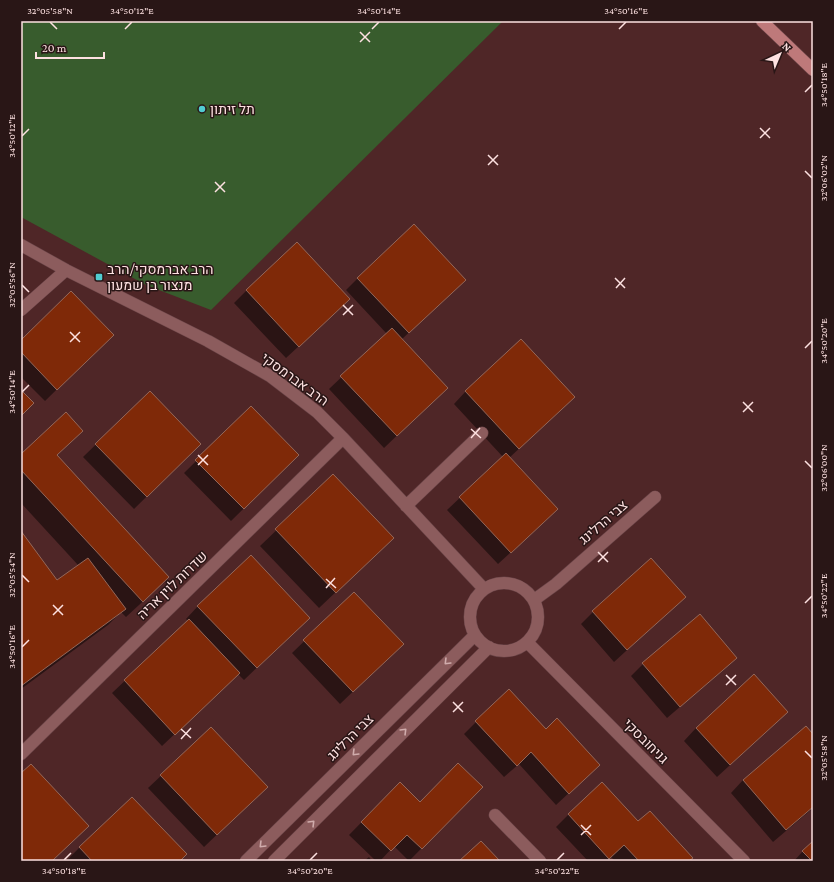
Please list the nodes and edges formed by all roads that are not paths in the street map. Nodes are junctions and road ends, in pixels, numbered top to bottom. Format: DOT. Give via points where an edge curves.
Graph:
graph roads {
  1 [pos="762,21"];
  2 [pos="813,70"];
  3 [pos="21,245"];
  4 [pos="66,270"];
  5 [pos="21,310"];
  6 [pos="482,433"];
  7 [pos="343,438"];
  8 [pos="655,497"];
  9 [pos="406,506"];
  10 [pos="484,589"];
  11 [pos="534,600"];
  12 [pos="475,635"];
  13 [pos="527,642"];
  14 [pos="488,647"];
  15 [pos="21,754"];
  16 [pos="496,815"];
  17 [pos="246,861"];
  18 [pos="274,861"];
  19 [pos="540,861"];
  20 [pos="744,861"];
  1 -- 2 [label="main road"];
  3 -- 4 [label="street, הרב אברמסקי"];
  4 -- 5 [label="street"];
  4 -- 7 [label="street, הרב אברמסקי" via="208,341 270,376 316,412"];
  6 -- 9 [label="street"];
  7 -- 9 [label="street, הרב אברמסקי"];
  7 -- 15 [label="street, שדרות לוין אריה"];
  8 -- 11 [label="street, צבי הרלינג" via="556,584"];
  9 -- 10 [label="street, הרב אברמסקי"];
  10 -- 11 [label="street" via="505,582 526,591"];
  10 -- 12 [label="street" via="476,596 470,615"];
  11 -- 13 [label="street" via="538,610 538,622"];
  12 -- 14 [label="street"];
  12 -- 17 [label="street, צבי הרלינג, one-way"];
  13 -- 14 [label="street" via="519,648 509,650"];
  13 -- 20 [label="street, גניחובסקי"];
  18 -- 14 [label="street, one-way"];
  16 -- 19 [label="street"];
}
